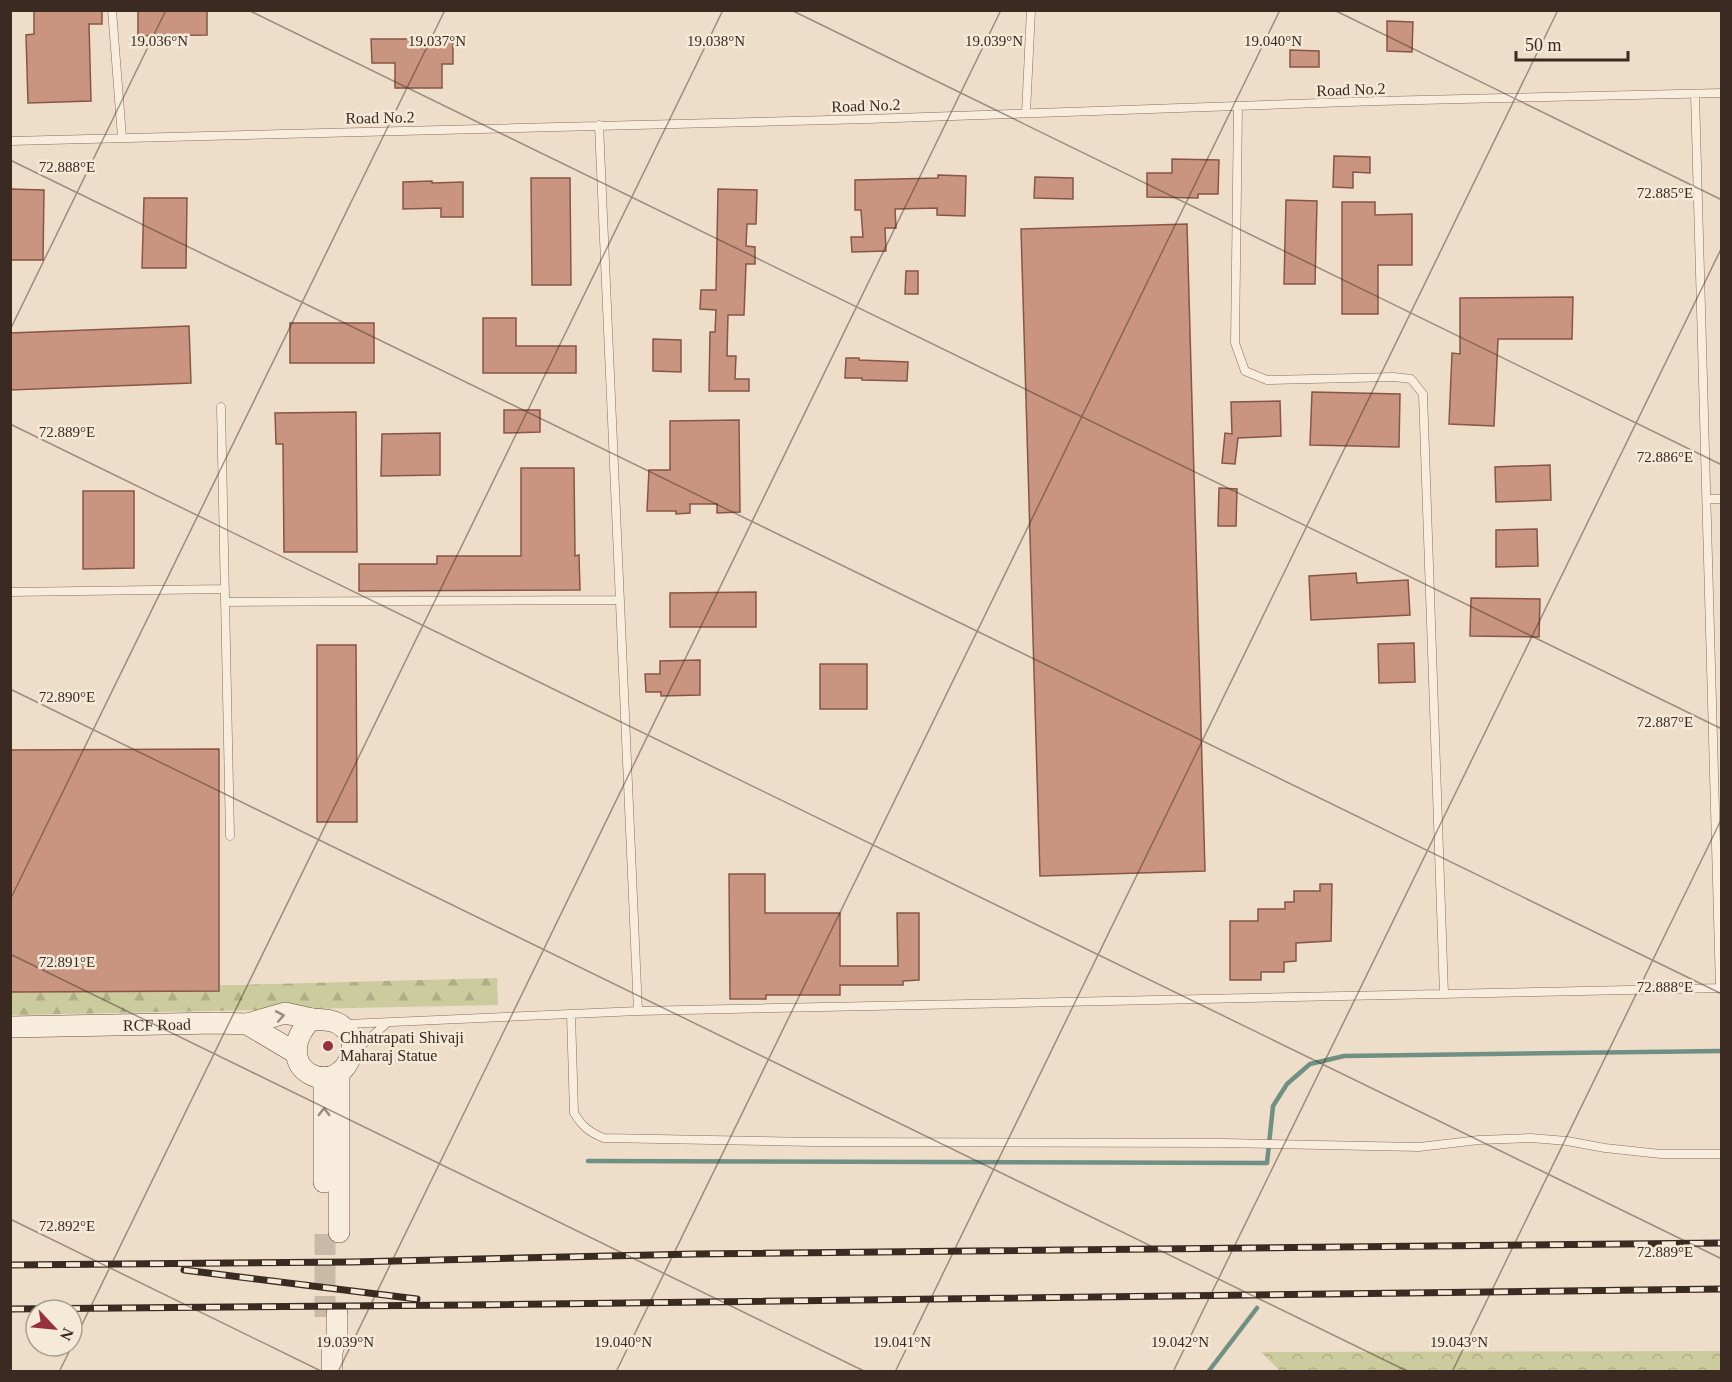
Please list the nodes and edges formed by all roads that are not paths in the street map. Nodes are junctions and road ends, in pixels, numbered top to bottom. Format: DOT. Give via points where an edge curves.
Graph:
graph roads {
  1 [pos="112,10"];
  2 [pos="1031,10"];
  3 [pos="1722,93"];
  4 [pos="1695,94"];
  5 [pos="1238,106"];
  6 [pos="1026,113"];
  7 [pos="599,125"];
  8 [pos="122,137"];
  9 [pos="10,141"];
  10 [pos="221,407"];
  11 [pos="1707,499"];
  12 [pos="1722,499"];
  13 [pos="225,589"];
  14 [pos="10,592"];
  15 [pos="620,600"];
  16 [pos="225,602"];
  17 [pos="1718,795"];
  18 [pos="230,836"];
  19 [pos="1721,988"];
  20 [pos="1444,994"];
  21 [pos="638,1011"];
  22 [pos="571,1014"];
  23 [pos="312,1019"];
  24 [pos="388,1023"];
  25 [pos="248,1024"];
  26 [pos="340,1025"];
  27 [pos="10,1027"];
  28 [pos="296,1053"];
  29 [pos="352,1053"];
  30 [pos="332,1075"];
  31 [pos="1722,1154"];
  32 [pos="332,1233"];
  33 [pos="331,1315"];
  34 [pos="332,1362"];
  1 -- 8 [label="lane"];
  2 -- 6 [label="lane"];
  3 -- 4 [label="lane, Road No.2"];
  4 -- 5 [label="lane, Road No.2"];
  4 -- 11 [label="lane"];
  5 -- 6 [label="lane, Road No.2"];
  5 -- 20 [label="lane" via="1235,343 1245,371 1267,380 1402,378 1411,380 1423,394"];
  6 -- 7 [label="lane, Road No.2"];
  7 -- 8 [label="lane, Road No.2"];
  7 -- 15 [label="lane"];
  8 -- 9 [label="lane, Road No.2"];
  10 -- 13 [label="lane"];
  11 -- 12 [label="lane"];
  11 -- 17 [label="lane"];
  13 -- 14 [label="lane"];
  13 -- 16 [label="lane"];
  15 -- 16 [label="lane"];
  15 -- 21 [label="lane"];
  16 -- 18 [label="lane"];
  17 -- 19 [label="lane"];
  19 -- 20 [label="lane"];
  20 -- 21 [label="lane"];
  21 -- 22 [label="lane"];
  22 -- 24 [label="lane"];
  22 -- 31 [label="lane" via="574,1113 592,1134 604,1138 1419,1147 1531,1138 1661,1154"];
  25 -- 23 [label="street, one-way" via="285,1013"];
  23 -- 26 [label="street"];
  23 -- 28 [label="street" via="298,1037"];
  24 -- 26 [label="lane"];
  24 -- 29 [label="lane"];
  25 -- 27 [label="street, RCF Road"];
  25 -- 28 [label="street, RCF Road"];
  26 -- 29 [label="street" via="350,1037"];
  28 -- 30 [label="street" via="308,1073"];
  29 -- 30 [label="street" via="345,1068"];
  30 -- 32 [label="street"];
  33 -- 34 [label="street" via="326,1338"];
}
